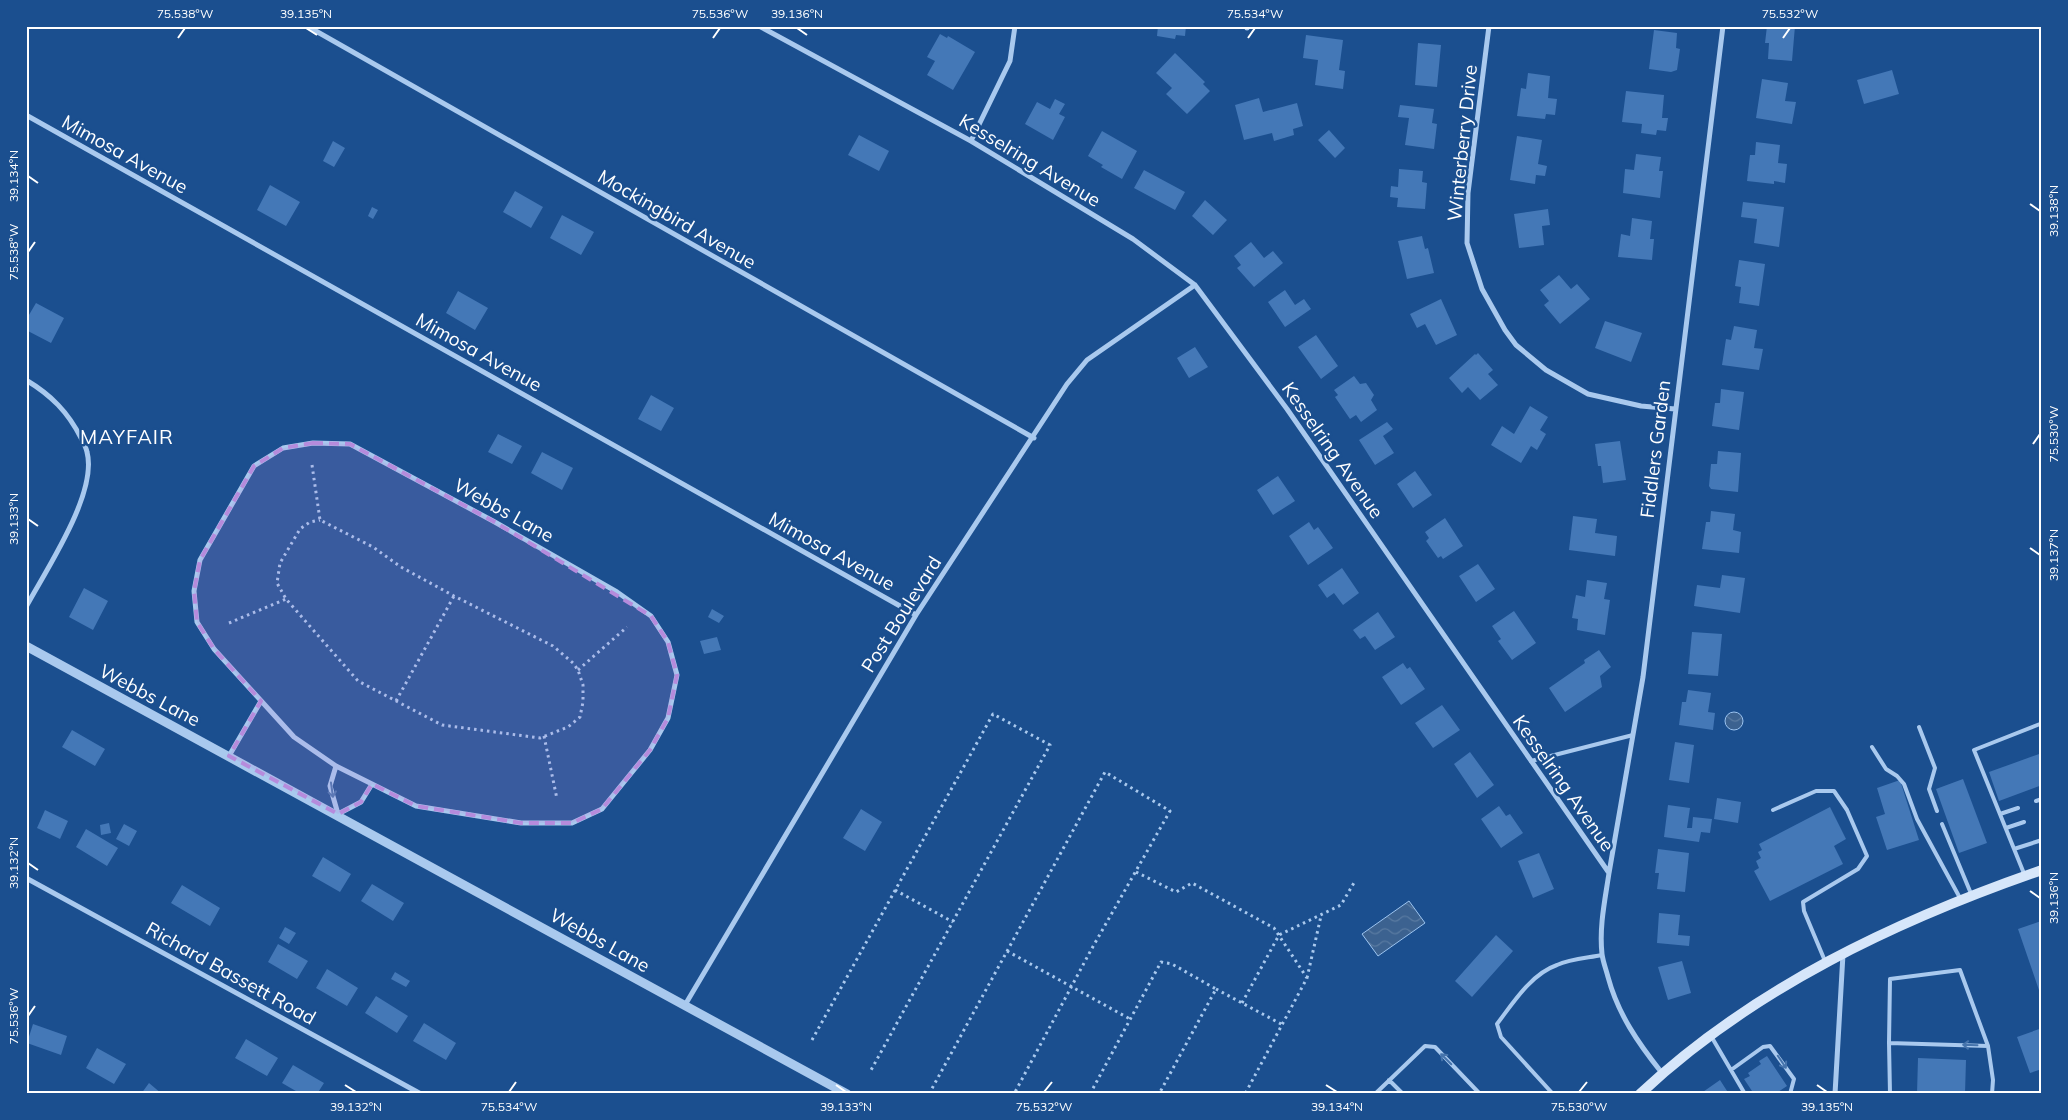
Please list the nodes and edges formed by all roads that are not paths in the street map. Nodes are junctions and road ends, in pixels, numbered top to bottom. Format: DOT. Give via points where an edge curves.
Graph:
graph roads {
  1 [pos="307,26"];
  2 [pos="759,26"];
  3 [pos="1015,26"];
  4 [pos="1489,26"];
  5 [pos="1723,26"];
  6 [pos="26,115"];
  7 [pos="971,141"];
  8 [pos="1195,285"];
  9 [pos="26,380"];
  10 [pos="1675,409"];
  11 [pos="1034,438"];
  12 [pos="26,607"];
  13 [pos="916,615"];
  14 [pos="26,646"];
  15 [pos="261,701"];
  16 [pos="2040,724"];
  17 [pos="1919,726"];
  18 [pos="1633,735"];
  19 [pos="1872,747"];
  20 [pos="229,756"];
  21 [pos="1531,761"];
  22 [pos="336,766"];
  23 [pos="372,784"];
  24 [pos="2042,799"];
  25 [pos="2036,801"];
  26 [pos="2018,808"];
  27 [pos="1773,810"];
  28 [pos="1937,811"];
  29 [pos="338,814"];
  30 [pos="2000,814"];
  31 [pos="2024,822"];
  32 [pos="1942,824"];
  33 [pos="2006,828"];
  34 [pos="2042,840"];
  35 [pos="2014,849"];
  36 [pos="2042,870"];
  37 [pos="1609,874"];
  38 [pos="2025,876"];
  39 [pos="26,878"];
  40 [pos="1972,896"];
  41 [pos="1961,900"];
  42 [pos="1844,954"];
  43 [pos="1602,955"];
  44 [pos="1826,964"];
  45 [pos="685,1005"];
  46 [pos="1711,1036"];
  47 [pos="1889,1043"];
  48 [pos="1988,1046"];
  49 [pos="1731,1070"];
  50 [pos="1662,1074"];
  51 [pos="1388,1080"];
  52 [pos="2042,1092"];
  53 [pos="421,1094"];
  54 [pos="847,1094"];
  55 [pos="1375,1094"];
  56 [pos="1403,1094"];
  57 [pos="1480,1094"];
  58 [pos="1553,1094"];
  59 [pos="1640,1094"];
  60 [pos="1745,1094"];
  61 [pos="1790,1094"];
  62 [pos="1835,1094"];
  63 [pos="1890,1094"];
  64 [pos="1992,1094"];
  65 [pos="2037,1094"];
  1 -- 11 [label="street, Mockingbird Avenue"];
  2 -- 7 [label="street, Kesselring Avenue"];
  3 -- 7 [label="street" via="1010,60"];
  4 -- 10 [label="street, Winterberry Drive" via="1468,193 1467,243 1482,289 1516,345 1546,370 1588,394 1642,406"];
  5 -- 10 [label="street, Fiddlers Garden"];
  6 -- 13 [label="street, Mimosa Avenue"];
  7 -- 8 [label="street, Kesselring Avenue" via="1132,239"];
  8 -- 11 [label="street, Post Boulevard" via="1088,360 1067,384"];
  8 -- 21 [label="street, Kesselring Avenue" via="1287,410"];
  9 -- 12 [label="street" via="62,406 88,452 88,472 78,511"];
  10 -- 18 [label="street, Fiddlers Garden" via="1643,677"];
  11 -- 13 [label="street, Post Boulevard"];
  13 -- 45 [label="street, Post Boulevard"];
  14 -- 20 [label="street, Webbs Lane"];
  15 -- 20 [label="street"];
  15 -- 22 [label="street, Webbs Lane" via="294,736"];
  15 -- 23 [label="street, Webbs Lane" via="214,649 197,622 194,590 200,560 254,466 283,448 313,442 350,444 493,521 624,597 651,616 668,642 677,675 668,718 650,750 602,809 572,822 521,823 416,806"];
  16 -- 30 [label="lane" via="1974,750"];
  17 -- 28 [label="lane" via="1935,768 1929,789"];
  18 -- 21 [label="lane"];
  18 -- 37 [label="street, Fiddlers Garden"];
  19 -- 41 [label="lane" via="1886,769 1904,784 1917,819"];
  20 -- 29 [label="street, Webbs Lane"];
  21 -- 37 [label="street, Kesselring Avenue"];
  22 -- 23 [label="street, Webbs Lane"];
  22 -- 29 [label="street, one-way" via="330,786"];
  23 -- 29 [label="street" via="361,802"];
  24 -- 25 [label="lane"];
  26 -- 30 [label="lane"];
  27 -- 44 [label="lane" via="1816,791 1834,791 1847,810 1867,856 1858,869 1803,902"];
  29 -- 45 [label="street, Webbs Lane"];
  30 -- 33 [label="lane"];
  31 -- 33 [label="lane"];
  32 -- 40 [label="lane"];
  33 -- 35 [label="lane"];
  34 -- 35 [label="lane"];
  35 -- 38 [label="lane"];
  36 -- 38 [label="main road"];
  37 -- 43 [label="street, Kesselring Avenue"];
  38 -- 40 [label="main road"];
  39 -- 53 [label="street, Richard Bassett Road"];
  40 -- 41 [label="main road"];
  41 -- 42 [label="main road" via="1894,928"];
  42 -- 44 [label="main road"];
  42 -- 62 [label="street"];
  43 -- 50 [label="street, Kesselring Avenue" via="1624,1020"];
  43 -- 58 [label="lane" via="1545,970 1520,994 1497,1024 1501,1037"];
  44 -- 46 [label="main road" via="1783,987"];
  45 -- 54 [label="street, Webbs Lane"];
  46 -- 49 [label="lane"];
  46 -- 50 [label="main road"];
  48 -- 47 [label="lane, one-way"];
  47 -- 48 [label="lane" via="1890,979 1960,970"];
  47 -- 63 [label="lane"];
  48 -- 64 [label="lane"];
  49 -- 60 [label="lane"];
  49 -- 61 [label="lane, one-way" via="1763,1047 1770,1046 1794,1079"];
  50 -- 59 [label="main road"];
  51 -- 55 [label="lane"];
  51 -- 56 [label="lane"];
  57 -- 51 [label="lane, one-way" via="1434,1047 1425,1046"];
  52 -- 65 [label="lane"];
}
